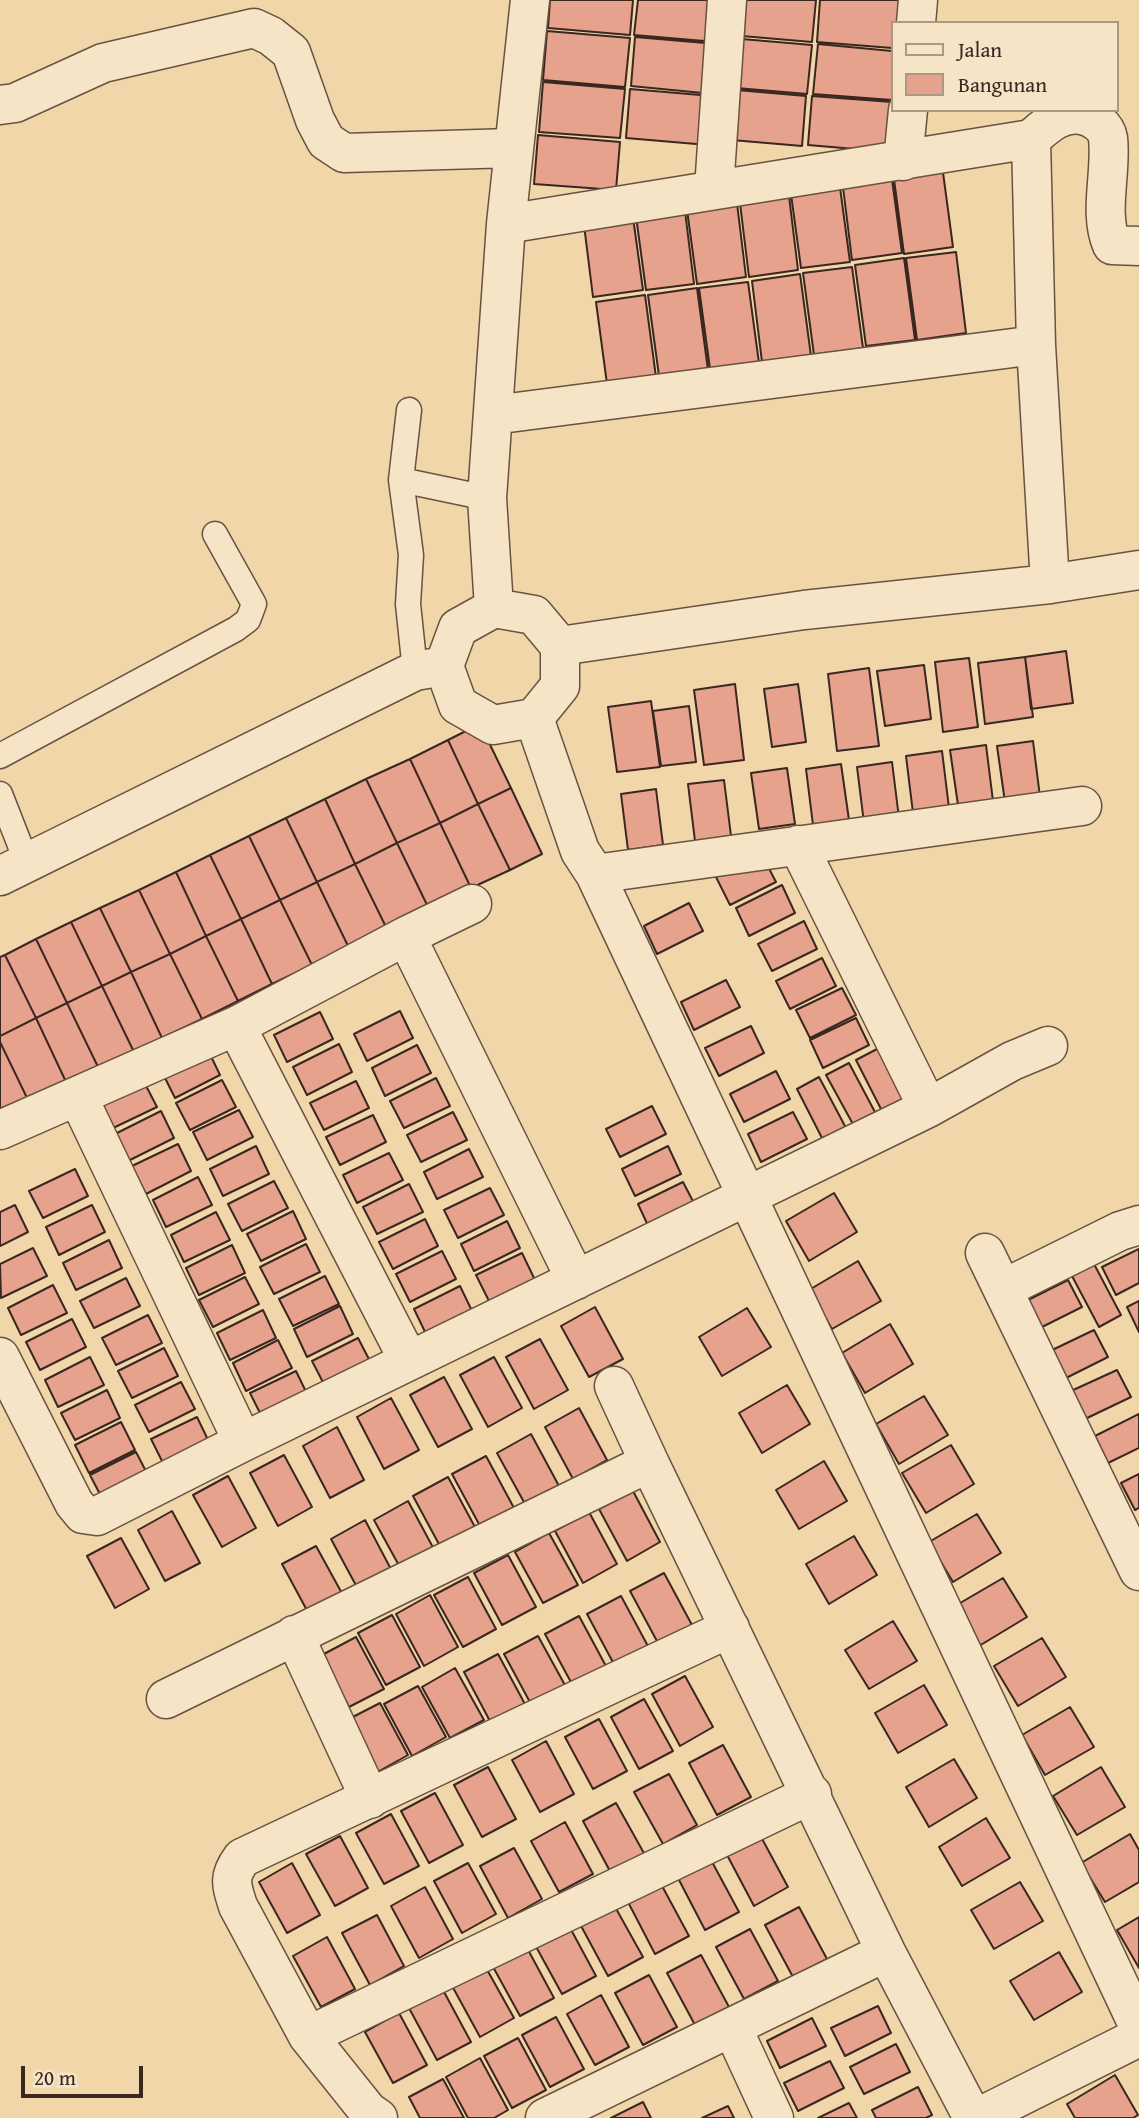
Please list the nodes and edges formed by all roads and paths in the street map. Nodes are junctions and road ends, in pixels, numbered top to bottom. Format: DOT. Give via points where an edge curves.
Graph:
graph roads {
  1 [pos="530,0"];
  2 [pos="727,0"];
  3 [pos="918,0"];
  4 [pos="248,14"];
  5 [pos="916,21"];
  6 [pos="0,105"];
  7 [pos="908,112"];
  8 [pos="1031,139"];
  9 [pos="512,148"];
  10 [pos="903,161"];
  11 [pos="714,190"];
  12 [pos="506,224"];
  13 [pos="1139,246"];
  14 [pos="1036,345"];
  15 [pos="409,410"];
  16 [pos="494,415"];
  17 [pos="401,480"];
  18 [pos="487,498"];
  19 [pos="215,534"];
  20 [pos="1139,570"];
  21 [pos="1050,584"];
  22 [pos="494,608"];
  23 [pos="560,646"];
  24 [pos="430,669"];
  25 [pos="534,718"];
  26 [pos="0,756"];
  27 [pos="0,794"];
  28 [pos="1082,806"];
  29 [pos="798,845"];
  30 [pos="14,870"];
  31 [pos="595,874"];
  32 [pos="472,904"];
  33 [pos="406,936"];
  34 [pos="236,1026"];
  35 [pos="1048,1046"];
  36 [pos="78,1097"];
  37 [pos="928,1108"];
  38 [pos="0,1130"];
  39 [pos="746,1196"];
  40 [pos="1139,1226"];
  41 [pos="985,1253"];
  42 [pos="576,1280"];
  43 [pos="1003,1289"];
  44 [pos="0,1357"];
  45 [pos="409,1362"];
  46 [pos="614,1386"];
  47 [pos="243,1442"];
  48 [pos="650,1464"];
  49 [pos="1139,1571"];
  50 [pos="730,1628"];
  51 [pos="294,1634"];
  52 [pos="166,1699"];
  53 [pos="811,1794"];
  54 [pos="370,1799"];
  55 [pos="886,1952"];
  56 [pos="732,2027"];
  57 [pos="1139,2028"];
  58 [pos="308,2036"];
  59 [pos="1139,2036"];
  60 [pos="564,2114"];
  61 [pos="378,2118"];
  62 [pos="774,2118"];
  63 [pos="975,2118"];
  1 -- 9 [label="street"];
  2 -- 11 [label="street"];
  3 -- 5 [label="street"];
  4 -- 6 [label="street" via="103,63 15,103"];
  4 -- 9 [label="street" via="291,52 326,141 344,153"];
  7 -- 10 [label="street"];
  8 -- 10 [label="street"];
  8 -- 13 [label="street" via="1069,113 1090,116 1100,124 1108,136 1110,240 1112,246"];
  8 -- 14 [label="street"];
  9 -- 12 [label="street"];
  10 -- 11 [label="street"];
  11 -- 12 [label="street"];
  12 -- 16 [label="street"];
  14 -- 16 [label="street"];
  14 -- 21 [label="street"];
  15 -- 17 [label="lane"];
  16 -- 18 [label="street"];
  17 -- 18 [label="lane"];
  17 -- 24 [label="lane" via="411,555 408,604"];
  18 -- 22 [label="street"];
  19 -- 26 [label="lane" via="254,604 248,620"];
  20 -- 21 [label="street"];
  21 -- 23 [label="street" via="804,610"];
  22 -- 23 [label="street" via="534,615"];
  22 -- 24 [label="street" via="458,628"];
  23 -- 25 [label="street" via="560,686"];
  24 -- 25 [label="street" via="458,705 493,725"];
  24 -- 30 [label="street"];
  25 -- 31 [label="street" via="580,851"];
  27 -- 30 [label="lane"];
  28 -- 29 [label="street"];
  29 -- 31 [label="street"];
  29 -- 37 [label="street"];
  31 -- 39 [label="street"];
  32 -- 33 [label="street"];
  33 -- 34 [label="street"];
  33 -- 42 [label="street"];
  34 -- 36 [label="street"];
  34 -- 45 [label="street"];
  35 -- 37 [label="street"];
  36 -- 38 [label="street"];
  36 -- 47 [label="street"];
  37 -- 39 [label="street"];
  39 -- 42 [label="street"];
  39 -- 57 [label="street"];
  40 -- 43 [label="street"];
  41 -- 43 [label="street"];
  42 -- 45 [label="street"];
  43 -- 49 [label="street"];
  44 -- 47 [label="street" via="83,1514 97,1516"];
  45 -- 47 [label="street"];
  46 -- 48 [label="street"];
  48 -- 50 [label="street"];
  48 -- 51 [label="street"];
  50 -- 53 [label="street"];
  50 -- 54 [label="street"];
  51 -- 52 [label="street"];
  51 -- 54 [label="street"];
  53 -- 55 [label="street"];
  53 -- 58 [label="street"];
  54 -- 58 [label="street" via="242,1858 232,1872 239,1906"];
  55 -- 56 [label="street"];
  55 -- 63 [label="street"];
  56 -- 60 [label="street"];
  56 -- 62 [label="street"];
  58 -- 61 [label="street"];
  59 -- 63 [label="street"];
}
